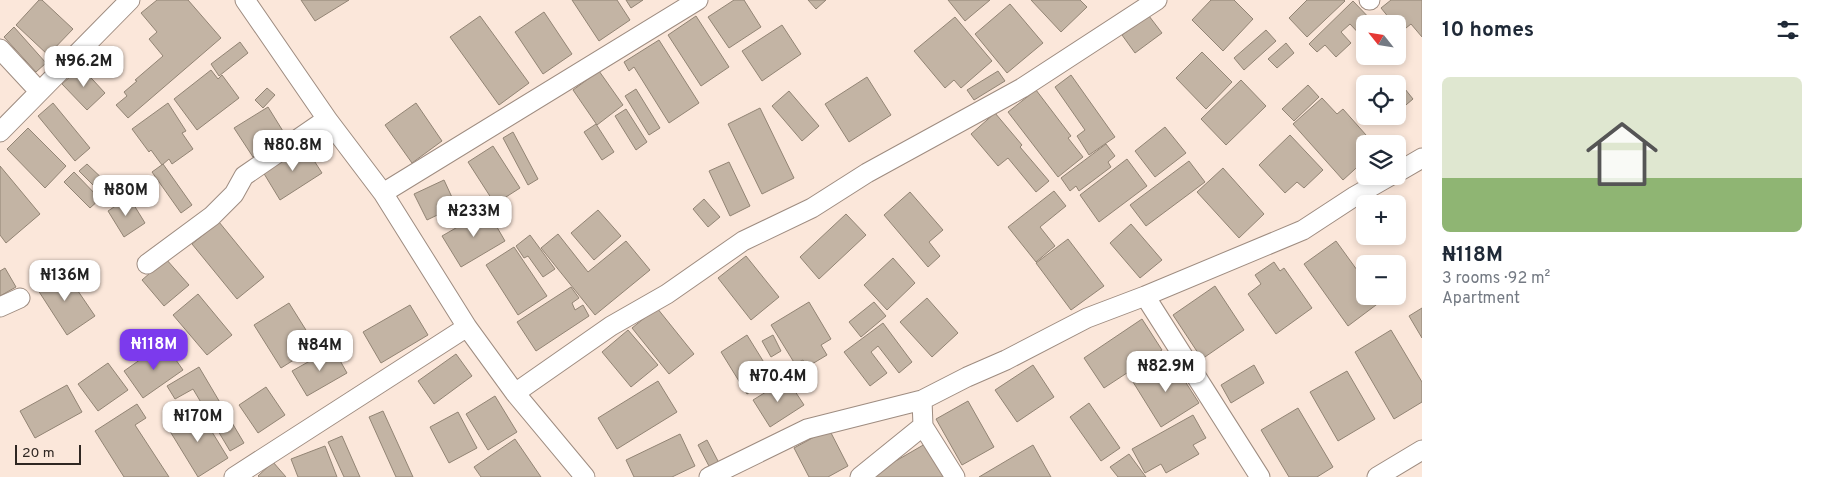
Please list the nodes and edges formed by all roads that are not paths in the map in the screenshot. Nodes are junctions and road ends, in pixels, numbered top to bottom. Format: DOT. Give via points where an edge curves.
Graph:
graph roads {
  1 [pos="130,0"];
  2 [pos="247,0"];
  3 [pos="698,0"];
  4 [pos="1157,0"];
  5 [pos="0,49"];
  6 [pos="39,91"];
  7 [pos="327,119"];
  8 [pos="0,132"];
  9 [pos="1422,158"];
  10 [pos="1406,167"];
  11 [pos="1374,185"];
  12 [pos="383,193"];
  13 [pos="147,264"];
  14 [pos="1145,296"];
  15 [pos="20,298"];
  16 [pos="0,308"];
  17 [pos="467,327"];
  18 [pos="515,393"];
  19 [pos="922,400"];
  20 [pos="923,426"];
  21 [pos="1422,450"];
  22 [pos="1397,472"];
  23 [pos="234,477"];
  24 [pos="585,477"];
  25 [pos="709,477"];
  26 [pos="860,477"];
  27 [pos="954,477"];
  28 [pos="1260,477"];
  29 [pos="1377,477"];
  1 -- 6 [label="street"];
  2 -- 7 [label="street"];
  3 -- 12 [label="street"];
  4 -- 18 [label="street" via="1022,88 868,173 812,208 743,241"];
  5 -- 6 [label="street"];
  6 -- 8 [label="street"];
  7 -- 12 [label="street"];
  7 -- 13 [label="street" via="244,176 234,194 212,216"];
  9 -- 10 [label="street"];
  11 -- 14 [label="street" via="1303,230"];
  12 -- 17 [label="street"];
  14 -- 19 [label="street" via="1087,318"];
  14 -- 28 [label="street"];
  15 -- 16 [label="street"];
  17 -- 18 [label="street"];
  17 -- 23 [label="street"];
  18 -- 24 [label="street"];
  19 -- 20 [label="street"];
  19 -- 25 [label="street" via="807,429"];
  20 -- 26 [label="street"];
  20 -- 27 [label="street"];
  21 -- 22 [label="street"];
  22 -- 29 [label="street"];
}
